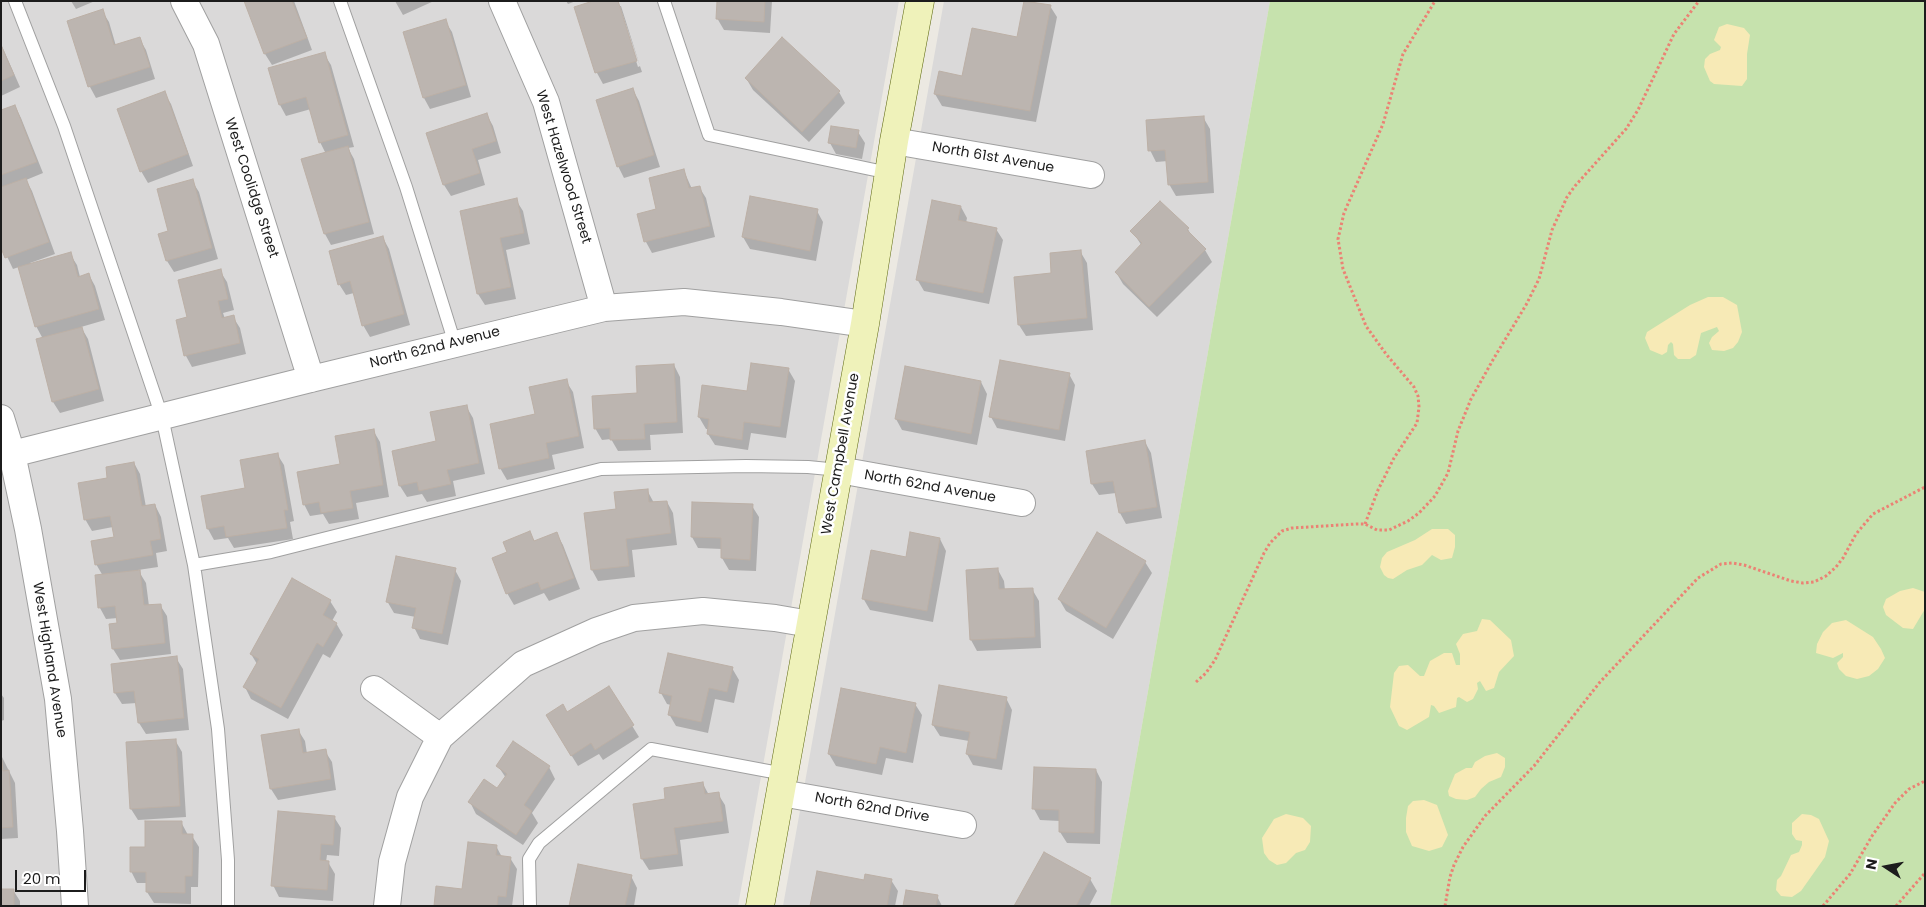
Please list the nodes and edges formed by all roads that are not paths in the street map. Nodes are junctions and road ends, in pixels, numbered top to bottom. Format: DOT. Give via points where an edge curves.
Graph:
graph roads {
  1 [pos="15,1"];
  2 [pos="184,1"];
  3 [pos="340,1"];
  4 [pos="502,1"];
  5 [pos="664,1"];
  6 [pos="920,1"];
  7 [pos="894,141"];
  8 [pos="889,173"];
  9 [pos="1091,175"];
  10 [pos="604,308"];
  11 [pos="865,324"];
  12 [pos="455,344"];
  13 [pos="312,378"];
  14 [pos="162,417"];
  15 [pos="1,418"];
  16 [pos="12,454"];
  17 [pos="838,470"];
  18 [pos="1022,503"];
  19 [pos="194,565"];
  20 [pos="810,624"];
  21 [pos="374,689"];
  22 [pos="440,737"];
  23 [pos="783,783"];
  24 [pos="963,824"];
  25 [pos="75,906"];
  26 [pos="228,906"];
  27 [pos="387,906"];
  28 [pos="530,906"];
  29 [pos="760,906"];
  1 -- 14 [label="lane" via="64,126"];
  2 -- 13 [label="street, West Coolidge Street" via="206,44"];
  3 -- 12 [label="lane" via="406,187"];
  4 -- 10 [label="street, West Hazelwood Street" via="546,102"];
  5 -- 8 [label="lane" via="709,134"];
  6 -- 7 [label="street, West Campbell Avenue"];
  7 -- 8 [label="street, West Campbell Avenue"];
  7 -- 9 [label="street, North 61st Avenue"];
  8 -- 11 [label="street, West Campbell Avenue"];
  10 -- 11 [label="street, North 62nd Avenue" via="684,302"];
  10 -- 12 [label="street, North 62nd Avenue"];
  11 -- 17 [label="street, West Campbell Avenue"];
  12 -- 13 [label="street, North 62nd Avenue"];
  13 -- 14 [label="street, North 62nd Avenue"];
  14 -- 16 [label="street, North 62nd Avenue"];
  14 -- 19 [label="lane"];
  15 -- 16 [label="street, West Highland Avenue"];
  16 -- 25 [label="street, West Highland Avenue" via="58,699"];
  17 -- 18 [label="street, North 62nd Avenue"];
  17 -- 19 [label="lane" via="755,466 601,469 271,552"];
  17 -- 20 [label="street, West Campbell Avenue"];
  19 -- 26 [label="lane" via="218,729 228,860"];
  20 -- 22 [label="street" via="703,611 634,618 596,631 524,664"];
  20 -- 23 [label="street, West Campbell Avenue"];
  21 -- 22 [label="street"];
  22 -- 27 [label="street" via="410,797 392,862"];
  23 -- 24 [label="street, North 62nd Drive"];
  23 -- 28 [label="lane" via="651,749 539,843 529,859"];
  23 -- 29 [label="street, West Campbell Avenue"];
}
